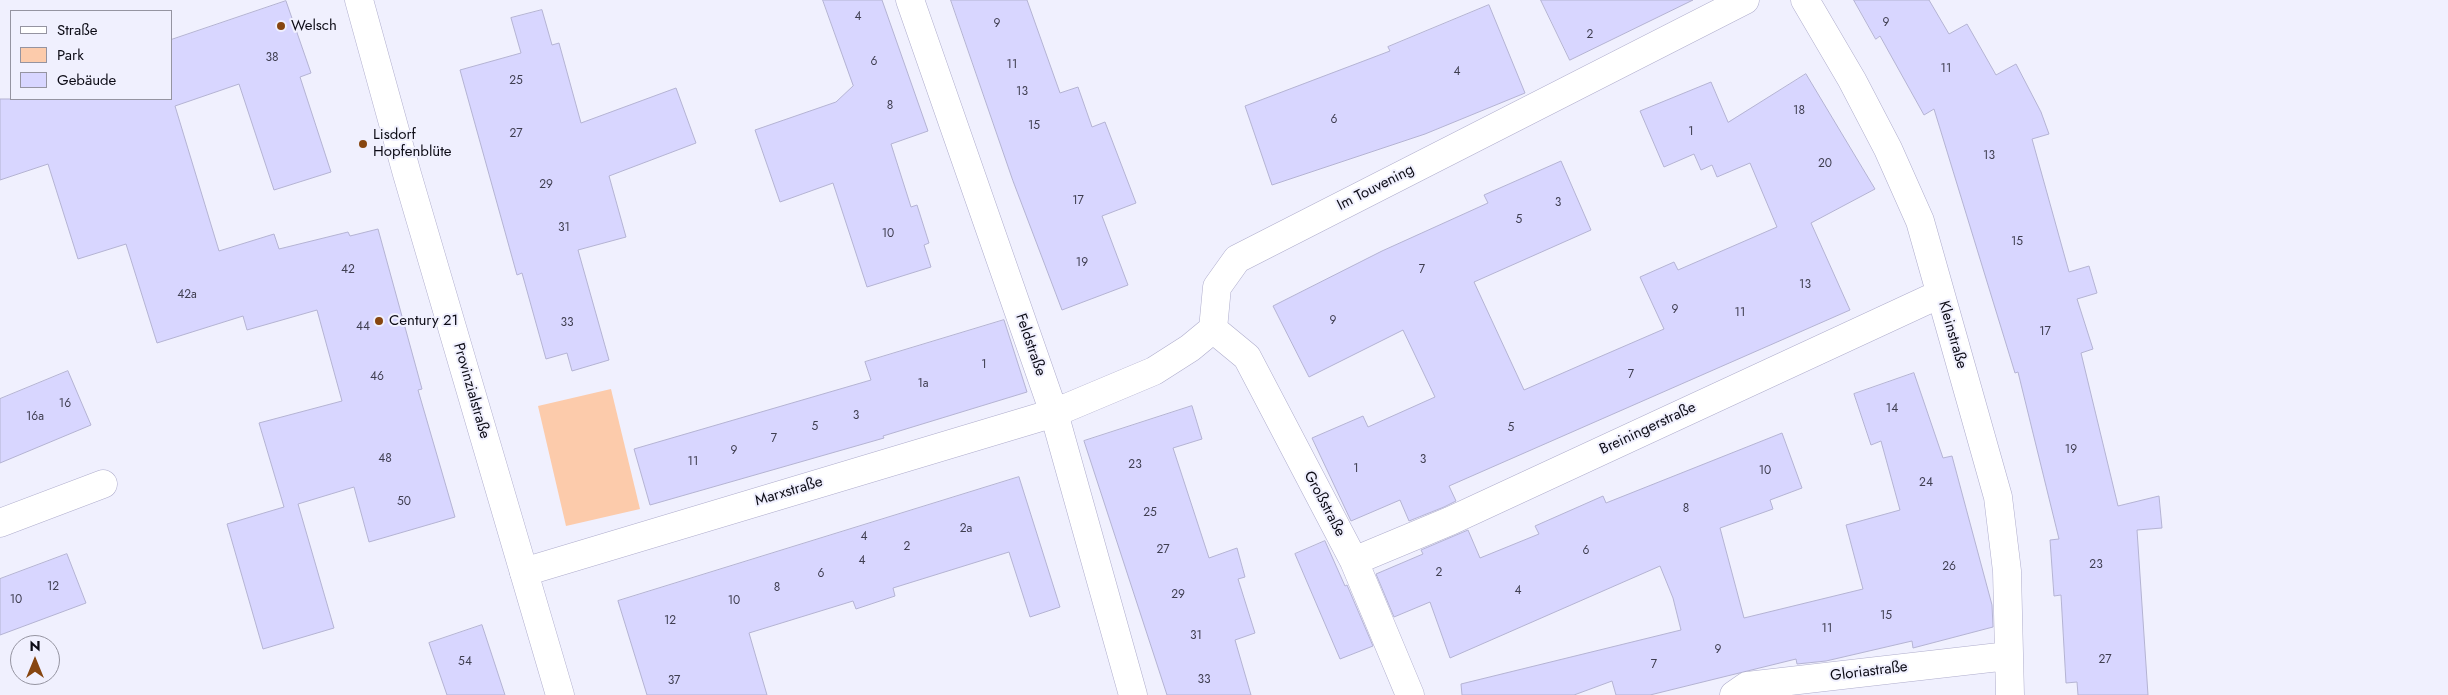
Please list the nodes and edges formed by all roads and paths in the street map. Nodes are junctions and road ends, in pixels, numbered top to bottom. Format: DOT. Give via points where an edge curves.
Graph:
graph roads {
  1 [pos="359,0"];
  2 [pos="910,0"];
  3 [pos="1744,0"];
  4 [pos="1805,0"];
  5 [pos="1940,294"];
  6 [pos="1213,330"];
  7 [pos="1054,412"];
  8 [pos="103,484"];
  9 [pos="0,523"];
  10 [pos="1354,561"];
  11 [pos="524,572"];
  12 [pos="2008,656"];
  13 [pos="560,695"];
  14 [pos="1133,695"];
  15 [pos="1410,695"];
  16 [pos="1734,695"];
  17 [pos="2010,695"];
  1 -- 11 [label="street, Provinzialstraße"];
  2 -- 7 [label="street, Feldstraße"];
  3 -- 6 [label="street, Im Touvening" via="1236,259 1217,287"];
  4 -- 5 [label="street, Kleinstraße" via="1888,149 1920,221"];
  5 -- 10 [label="street, Breiningerstraße" via="1450,521"];
  5 -- 12 [label="street, Kleinstraße" via="1998,498 2006,571"];
  6 -- 7 [label="street" via="1154,371"];
  6 -- 10 [label="street, Großstraße" via="1247,356"];
  7 -- 11 [label="street, Marxstraße"];
  7 -- 14 [label="street, Feldstraße"];
  8 -- 9 [label="street"];
  10 -- 15 [label="street, Großstraße"];
  11 -- 13 [label="street, Provinzialstraße"];
  12 -- 16 [label="street, Gloriastraße" via="1748,686"];
  12 -- 17 [label="street, Kleinstraße"];
}
